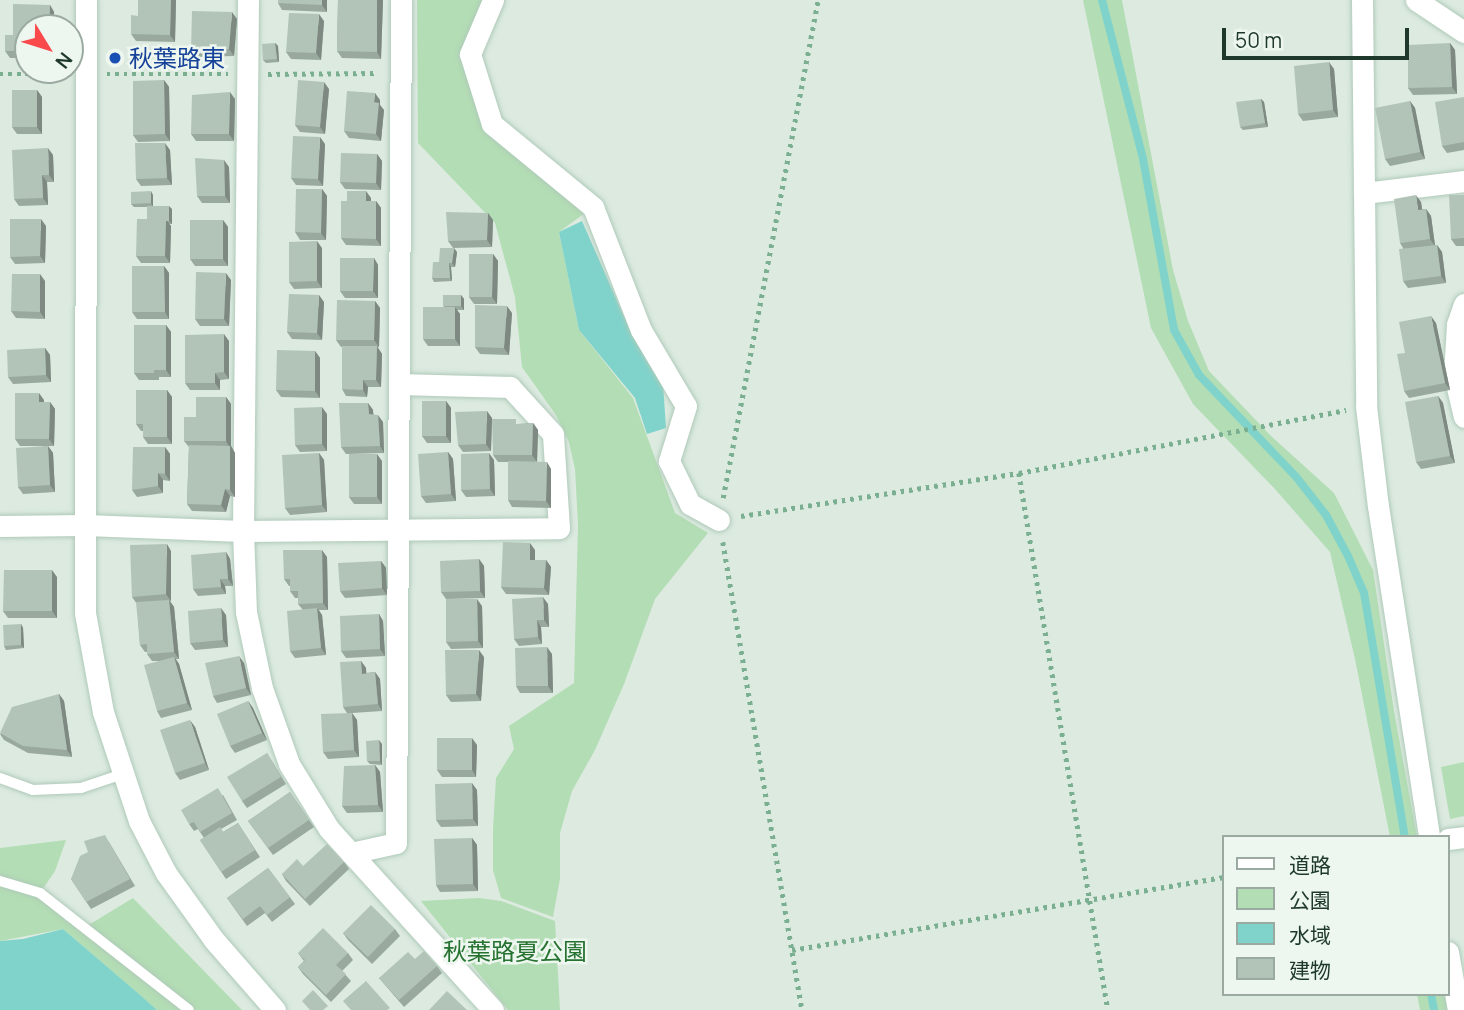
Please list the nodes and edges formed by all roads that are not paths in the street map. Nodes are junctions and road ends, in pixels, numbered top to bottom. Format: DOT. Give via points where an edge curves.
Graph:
graph roads {
  1 [pos="86,0"];
  2 [pos="248,0"];
  3 [pos="401,0"];
  4 [pos="493,0"];
  5 [pos="1362,0"];
  6 [pos="1416,0"];
  7 [pos="1464,32"];
  8 [pos="1464,181"];
  9 [pos="1364,193"];
  10 [pos="1464,303"];
  11 [pos="398,384"];
  12 [pos="1464,417"];
  13 [pos="719,520"];
  14 [pos="85,525"];
  15 [pos="0,526"];
  16 [pos="398,530"];
  17 [pos="243,531"];
  18 [pos="123,774"];
  19 [pos="0,778"];
  20 [pos="1429,835"];
  21 [pos="351,853"];
  22 [pos="0,881"];
  23 [pos="1450,964"];
  24 [pos="188,1010"];
  25 [pos="275,1010"];
  26 [pos="493,1010"];
  27 [pos="1458,1010"];
  1 -- 14 [label="street"];
  2 -- 17 [label="street"];
  3 -- 11 [label="street"];
  4 -- 13 [label="street" via="470,54 492,124 593,207 641,330 686,406 669,461 690,504"];
  5 -- 9 [label="street"];
  6 -- 7 [label="street"];
  8 -- 9 [label="street"];
  9 -- 20 [label="street" via="1366,406"];
  10 -- 12 [label="street" via="1457,324 1454,375"];
  11 -- 16 [label="street"];
  11 -- 16 [label="street" via="510,387 553,434 559,528"];
  14 -- 15 [label="street"];
  14 -- 17 [label="street"];
  14 -- 18 [label="street" via="85,612 103,712"];
  16 -- 17 [label="street"];
  16 -- 21 [label="street" via="396,843"];
  17 -- 21 [label="street" via="246,612 262,688 289,764 329,829"];
  18 -- 19 [label="lane" via="81,788 33,790"];
  18 -- 25 [label="street" via="139,821 166,873 214,940"];
  21 -- 26 [label="street"];
  22 -- 24 [label="lane" via="40,893"];
  23 -- 27 [label="street"];
}
